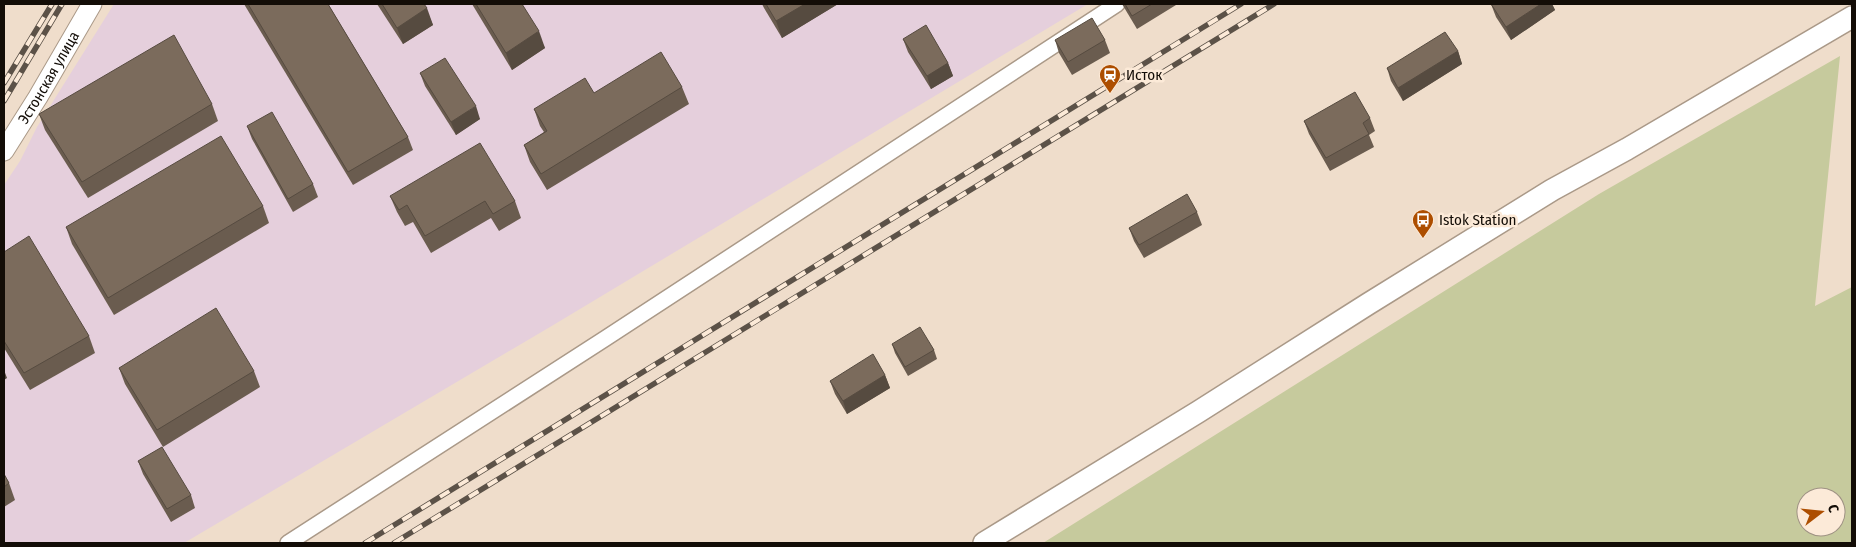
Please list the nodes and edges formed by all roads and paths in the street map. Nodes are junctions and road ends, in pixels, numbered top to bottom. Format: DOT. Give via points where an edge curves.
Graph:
graph roads {
  1 [pos="92,4"];
  2 [pos="1117,4"];
  3 [pos="1852,17"];
  4 [pos="4,151"];
  5 [pos="288,543"];
  6 [pos="984,543"];
  1 -- 4 [label="street, Эстонская улица"];
  2 -- 5 [label="street"];
  3 -- 6 [label="main road" via="1552,190"];
}
